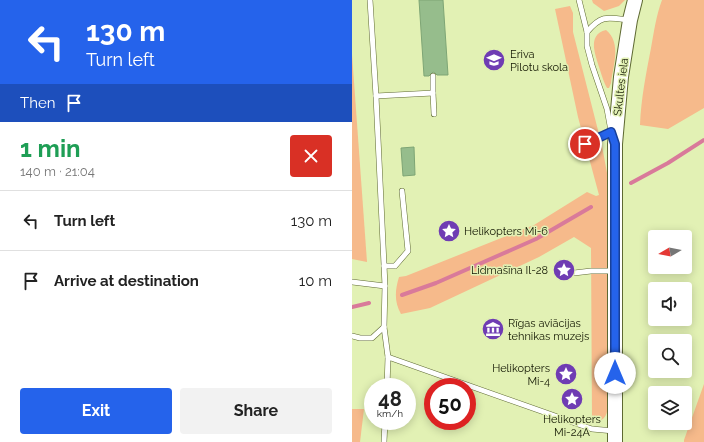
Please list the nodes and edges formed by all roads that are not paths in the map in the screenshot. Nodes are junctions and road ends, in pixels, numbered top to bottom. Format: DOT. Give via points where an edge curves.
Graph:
graph roads {
  1 [pos="370,0"];
  2 [pos="579,0"];
  3 [pos="635,0"];
  4 [pos="630,20"];
  5 [pos="587,32"];
  6 [pos="433,76"];
  7 [pos="433,93"];
  8 [pos="376,96"];
  9 [pos="434,114"];
  10 [pos="613,138"];
  11 [pos="572,149"];
  12 [pos="402,191"];
  13 [pos="384,266"];
  14 [pos="615,271"];
  15 [pos="574,273"];
  16 [pos="352,282"];
  17 [pos="385,286"];
  18 [pos="384,327"];
  19 [pos="352,336"];
  20 [pos="388,357"];
  21 [pos="387,378"];
  22 [pos="385,430"];
  23 [pos="615,437"];
  24 [pos="384,442"];
  1 -- 8 [label="lane"];
  2 -- 5 [label="lane"];
  3 -- 4 [label="main road, Skultes iela"];
  4 -- 5 [label="lane" via="608,17 595,22"];
  4 -- 10 [label="main road, Skultes iela"];
  5 -- 10 [label="lane" via="589,52 607,109"];
  6 -- 7 [label="lane"];
  7 -- 8 [label="lane"];
  7 -- 9 [label="lane"];
  8 -- 13 [label="lane"];
  10 -- 11 [label="lane"];
  10 -- 14 [label="main road, Skultes iela"];
  12 -- 13 [label="lane" via="408,251 395,266"];
  13 -- 17 [label="lane"];
  14 -- 15 [label="lane"];
  14 -- 23 [label="main road, Skultes iela"];
  16 -- 17 [label="lane"];
  17 -- 18 [label="lane"];
  18 -- 19 [label="lane" via="372,338"];
  18 -- 20 [label="lane"];
  20 -- 21 [label="lane"];
  20 -- 23 [label="lane" via="572,424"];
  22 -- 24 [label="lane"];
}
